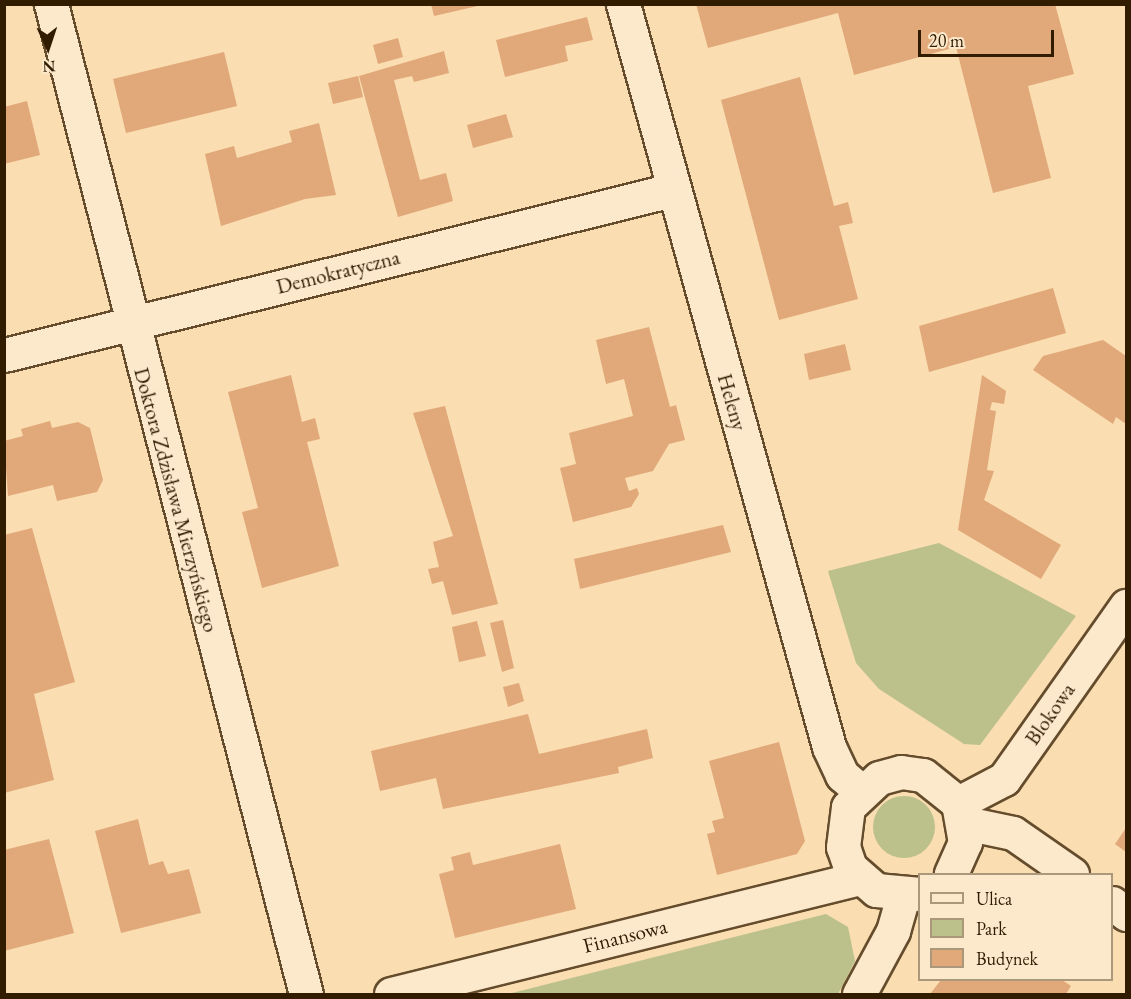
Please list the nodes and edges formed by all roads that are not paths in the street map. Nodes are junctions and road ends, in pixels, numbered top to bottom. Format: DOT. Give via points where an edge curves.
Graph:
graph roads {
  1 [pos="51,4"];
  2 [pos="623,4"];
  3 [pos="672,190"];
  4 [pos="130,322"];
  5 [pos="4,354"];
  6 [pos="1126,606"];
  7 [pos="860,790"];
  8 [pos="962,813"];
  9 [pos="952,873"];
  10 [pos="1071,873"];
  11 [pos="859,878"];
  12 [pos="911,896"];
  13 [pos="1113,904"];
  14 [pos="1126,914"];
  15 [pos="306,994"];
  16 [pos="392,994"];
  17 [pos="859,994"];
  1 -- 4 [label="street, Doktora Zdzisława Mierzyńskiego"];
  2 -- 3 [label="street, Heleny"];
  3 -- 4 [label="street, Demokratyczna"];
  3 -- 7 [label="street, Heleny" via="829,747 842,775"];
  4 -- 5 [label="street, Demokratyczna"];
  4 -- 15 [label="street, Doktora Zdzisława Mierzyńskiego"];
  6 -- 8 [label="street, Blokowa" via="1004,779"];
  7 -- 8 [label="street" via="901,772 943,786"];
  7 -- 11 [label="street" via="842,827 843,847"];
  8 -- 9 [label="street" via="961,859"];
  8 -- 10 [label="street" via="1013,833"];
  11 -- 12 [label="street" via="876,890"];
  11 -- 16 [label="street, Finansowa"];
  12 -- 17 [label="street"];
  13 -- 14 [label="street"];
}
